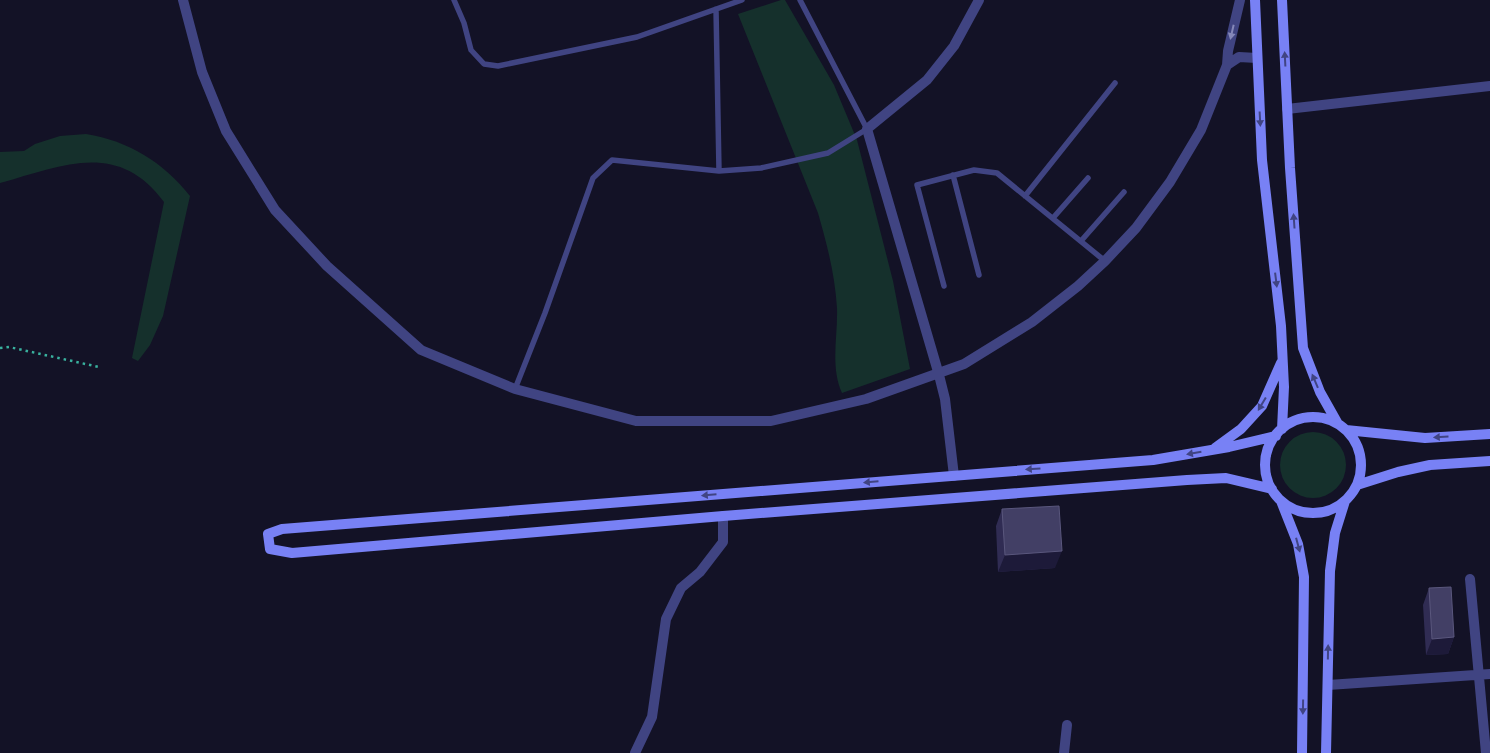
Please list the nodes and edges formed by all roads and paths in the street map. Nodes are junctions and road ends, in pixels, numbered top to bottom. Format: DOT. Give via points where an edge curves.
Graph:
graph roads {
  1 [pos="184,0"];
  2 [pos="454,0"];
  3 [pos="742,0"];
  4 [pos="800,0"];
  5 [pos="979,0"];
  6 [pos="1240,0"];
  7 [pos="1255,0"];
  8 [pos="1282,0"];
  9 [pos="716,9"];
  10 [pos="1257,58"];
  11 [pos="1227,65"];
  12 [pos="1115,83"];
  13 [pos="1490,86"];
  14 [pos="1287,109"];
  15 [pos="867,129"];
  16 [pos="719,171"];
  17 [pos="953,175"];
  18 [pos="1088,178"];
  19 [pos="1124,192"];
  20 [pos="1025,196"];
  21 [pos="1052,218"];
  22 [pos="1081,241"];
  23 [pos="1105,261"];
  24 [pos="979,275"];
  25 [pos="944,286"];
  26 [pos="0,348"];
  27 [pos="1282,360"];
  28 [pos="99,367"];
  29 [pos="939,375"];
  30 [pos="515,389"];
  31 [pos="1342,427"];
  32 [pos="1279,432"];
  33 [pos="1490,434"];
  34 [pos="1212,450"];
  35 [pos="1490,461"];
  36 [pos="954,476"];
  37 [pos="1356,486"];
  38 [pos="1272,489"];
  39 [pos="1281,500"];
  40 [pos="1345,501"];
  41 [pos="723,516"];
  42 [pos="1470,579"];
  43 [pos="1485,674"];
  44 [pos="1328,685"];
  45 [pos="1067,725"];
  46 [pos="636,753"];
  47 [pos="1064,753"];
  48 [pos="1302,753"];
  49 [pos="1326,753"];
  50 [pos="1486,753"];
  1 -- 30 [label="street" via="202,72 226,131 275,210 327,266 421,350"];
  2 -- 9 [label="lane" via="471,50 484,64 498,66 637,37"];
  3 -- 9 [label="lane"];
  4 -- 15 [label="lane"];
  5 -- 15 [label="street" via="954,46 927,80"];
  6 -- 11 [label="street, one-way"];
  7 -- 10 [label="street"];
  14 -- 8 [label="street, one-way"];
  9 -- 16 [label="lane"];
  10 -- 11 [label="street" via="1239,57"];
  10 -- 27 [label="street, one-way" via="1262,160"];
  11 -- 23 [label="street" via="1201,130 1186,157 1152,207"];
  12 -- 20 [label="lane"];
  13 -- 14 [label="street"];
  31 -- 14 [label="street, one-way" via="1320,392 1304,348"];
  15 -- 16 [label="lane" via="828,154 761,168"];
  15 -- 29 [label="street"];
  16 -- 30 [label="lane" via="612,160 593,178"];
  17 -- 20 [label="lane" via="974,170 997,173"];
  17 -- 24 [label="lane"];
  17 -- 25 [label="lane" via="917,185"];
  18 -- 21 [label="lane"];
  19 -- 22 [label="lane"];
  20 -- 21 [label="lane"];
  21 -- 22 [label="lane"];
  22 -- 23 [label="lane"];
  23 -- 29 [label="street" via="1032,322 987,351"];
  26 -- 28 [label="path" via="9,346"];
  27 -- 32 [label="street"];
  27 -- 34 [label="street, one-way" via="1262,406 1241,429"];
  29 -- 30 [label="street" via="866,399 771,421 636,421"];
  29 -- 36 [label="street"];
  31 -- 32 [label="street" via="1309,417"];
  33 -- 31 [label="street, one-way" via="1425,438"];
  31 -- 37 [label="street" via="1352,438 1360,456 1360,476"];
  32 -- 34 [label="street"];
  32 -- 38 [label="street" via="1268,451 1266,464"];
  34 -- 36 [label="street, one-way" via="1153,460"];
  35 -- 37 [label="street" via="1430,464"];
  36 -- 41 [label="street, one-way" via="292,528 268,534 270,549 292,553"];
  37 -- 40 [label="street"];
  38 -- 39 [label="street"];
  38 -- 41 [label="street" via="1226,478"];
  39 -- 40 [label="street" via="1298,510 1317,513"];
  39 -- 48 [label="street, one-way" via="1298,544 1306,594"];
  44 -- 40 [label="street, one-way" via="1330,571 1335,533"];
  41 -- 46 [label="street" via="723,542 700,572 682,588 670,608 652,717"];
  42 -- 43 [label="street"];
  43 -- 44 [label="street"];
  43 -- 50 [label="street"];
  44 -- 49 [label="street"];
  45 -- 47 [label="street"];
}
